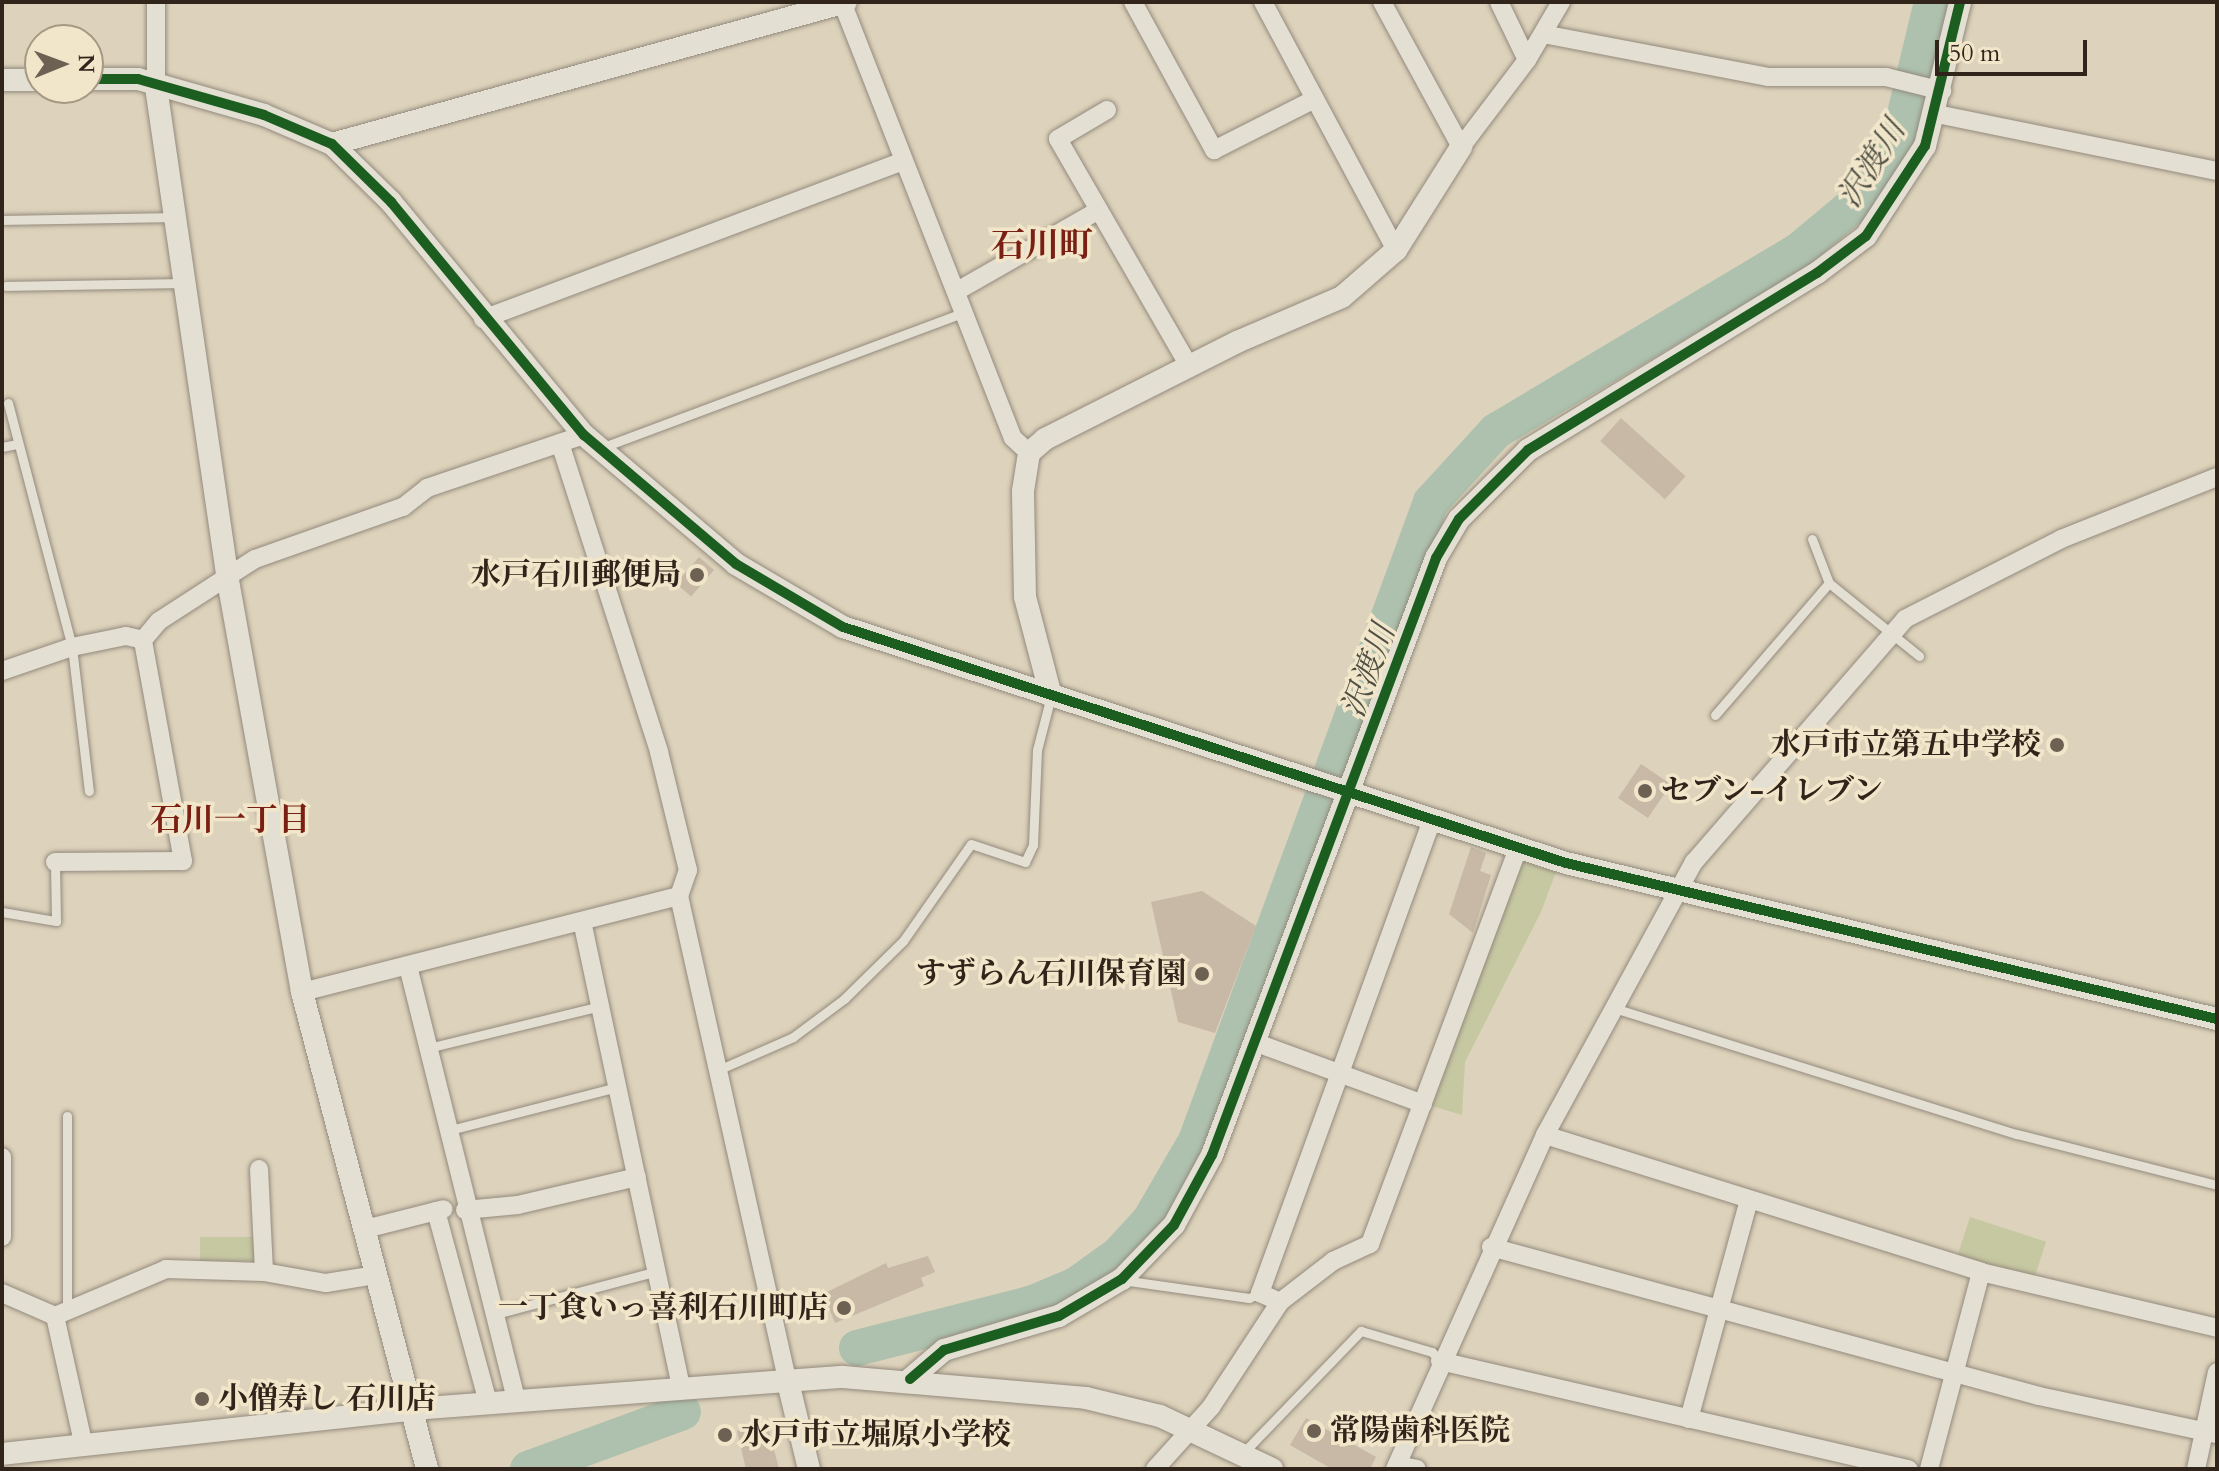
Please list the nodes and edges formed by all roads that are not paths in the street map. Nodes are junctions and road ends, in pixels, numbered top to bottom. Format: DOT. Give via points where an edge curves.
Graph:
graph roads {
  1 [pos="156,2"];
  2 [pos="843,2"];
  3 [pos="1133,2"];
  4 [pos="1263,2"];
  5 [pos="1382,2"];
  6 [pos="1499,2"];
  7 [pos="1561,2"];
  8 [pos="1960,2"];
  9 [pos="1543,34"];
  10 [pos="1527,60"];
  11 [pos="104,79"];
  12 [pos="2,80"];
  13 [pos="24,80"];
  14 [pos="156,87"];
  15 [pos="1934,89"];
  16 [pos="1315,99"];
  17 [pos="1107,110"];
  18 [pos="1937,114"];
  19 [pos="332,144"];
  20 [pos="1461,147"];
  21 [pos="903,161"];
  22 [pos="2217,171"];
  23 [pos="1099,210"];
  24 [pos="173,217"];
  25 [pos="4,220"];
  26 [pos="1396,250"];
  27 [pos="180,283"];
  28 [pos="6,286"];
  29 [pos="957,291"];
  30 [pos="965,312"];
  31 [pos="483,319"];
  32 [pos="1189,366"];
  33 [pos="8,403"];
  34 [pos="592,442"];
  35 [pos="560,443"];
  36 [pos="18,444"];
  37 [pos="2,447"];
  38 [pos="1029,453"];
  39 [pos="2217,477"];
  40 [pos="1812,539"];
  41 [pos="227,575"];
  42 [pos="1829,583"];
  43 [pos="1891,634"];
  44 [pos="143,640"];
  45 [pos="72,647"];
  46 [pos="1919,656"];
  47 [pos="2,671"];
  48 [pos="1051,696"];
  49 [pos="1715,715"];
  50 [pos="1344,787"];
  51 [pos="89,791"];
  52 [pos="1432,820"];
  53 [pos="1518,848"];
  54 [pos="55,862"];
  55 [pos="1680,885"];
  56 [pos="679,896"];
  57 [pos="2,912"];
  58 [pos="582,921"];
  59 [pos="408,966"];
  60 [pos="302,992"];
  61 [pos="600,1006"];
  62 [pos="1610,1007"];
  63 [pos="2217,1019"];
  64 [pos="1254,1042"];
  65 [pos="428,1048"];
  66 [pos="718,1070"];
  67 [pos="1340,1073"];
  68 [pos="617,1087"];
  69 [pos="1423,1104"];
  70 [pos="67,1116"];
  71 [pos="454,1129"];
  72 [pos="1545,1135"];
  73 [pos="2,1157"];
  74 [pos="259,1169"];
  75 [pos="637,1177"];
  76 [pos="2217,1185"];
  77 [pos="1749,1200"];
  78 [pos="464,1207"];
  79 [pos="436,1211"];
  80 [pos="365,1229"];
  81 [pos="2,1237"];
  82 [pos="1491,1247"];
  83 [pos="657,1271"];
  84 [pos="264,1272"];
  85 [pos="1981,1272"];
  86 [pos="376,1275"];
  87 [pos="1122,1279"];
  88 [pos="2,1293"];
  89 [pos="1260,1293"];
  90 [pos="1280,1302"];
  91 [pos="1718,1310"];
  92 [pos="61,1314"];
  93 [pos="492,1315"];
  94 [pos="2217,1328"];
  95 [pos="1440,1361"];
  96 [pos="2217,1372"];
  97 [pos="1955,1373"];
  98 [pos="787,1378"];
  99 [pos="910,1379"];
  100 [pos="681,1386"];
  101 [pos="516,1400"];
  102 [pos="488,1403"];
  103 [pos="413,1409"];
  104 [pos="1689,1419"];
  105 [pos="1194,1429"];
  106 [pos="2211,1433"];
  107 [pos="83,1442"];
  108 [pos="1243,1453"];
  109 [pos="2,1454"];
  110 [pos="1396,1467"];
  111 [pos="427,1469"];
  112 [pos="809,1469"];
  113 [pos="1155,1469"];
  114 [pos="1272,1469"];
  115 [pos="1417,1469"];
  116 [pos="1909,1469"];
  117 [pos="1929,1469"];
  118 [pos="2196,1469"];
  1 -- 14 [label="street"];
  2 -- 19 [label="street"];
  2 -- 21 [label="street"];
  3 -- 16 [label="street" via="1214,150"];
  4 -- 16 [label="street"];
  5 -- 20 [label="street"];
  6 -- 10 [label="street"];
  7 -- 9 [label="street"];
  8 -- 15 [label="street"];
  9 -- 10 [label="street"];
  9 -- 15 [label="street" via="1769,77 1886,77"];
  10 -- 20 [label="street"];
  11 -- 14 [label="street" via="138,79"];
  12 -- 13 [label="street"];
  14 -- 19 [label="street" via="264,115"];
  14 -- 24 [label="street"];
  15 -- 18 [label="street"];
  16 -- 26 [label="street"];
  17 -- 23 [label="street" via="1058,139"];
  18 -- 22 [label="street"];
  18 -- 50 [label="street" via="1905,183 1866,236 1817,273 1528,450 1459,519 1436,558"];
  19 -- 31 [label="street" via="391,202"];
  20 -- 26 [label="street"];
  21 -- 29 [label="street"];
  21 -- 31 [label="street"];
  23 -- 29 [label="street"];
  23 -- 32 [label="street"];
  24 -- 25 [label="lane"];
  24 -- 27 [label="street"];
  26 -- 32 [label="street" via="1380,269 1317,313"];
  27 -- 28 [label="lane"];
  27 -- 41 [label="street"];
  29 -- 30 [label="street"];
  30 -- 34 [label="lane"];
  30 -- 38 [label="street" via="1013,438"];
  31 -- 34 [label="street"];
  32 -- 38 [label="street" via="1045,439"];
  33 -- 36 [label="lane"];
  34 -- 35 [label="street"];
  34 -- 48 [label="street" via="736,564 805,609 875,641"];
  35 -- 41 [label="street" via="427,488 403,507 255,559"];
  35 -- 56 [label="street" via="659,752 688,870"];
  36 -- 37 [label="lane"];
  36 -- 45 [label="lane"];
  38 -- 48 [label="street" via="1023,491 1025,597"];
  39 -- 43 [label="street" via="2061,539 1905,619"];
  40 -- 42 [label="lane"];
  41 -- 44 [label="street"];
  41 -- 60 [label="street"];
  42 -- 43 [label="lane"];
  42 -- 49 [label="lane"];
  43 -- 46 [label="lane"];
  43 -- 55 [label="street" via="1803,730"];
  44 -- 45 [label="street" via="126,636"];
  44 -- 54 [label="street" via="183,861"];
  45 -- 47 [label="street"];
  45 -- 51 [label="lane"];
  48 -- 50 [label="street"];
  48 -- 66 [label="lane" via="1037,750 1033,845 1025,862 971,844 903,941 844,999 793,1037"];
  50 -- 52 [label="street"];
  50 -- 64 [label="street"];
  52 -- 53 [label="street"];
  52 -- 67 [label="street"];
  53 -- 55 [label="street"];
  53 -- 69 [label="street"];
  54 -- 57 [label="lane" via="56,921"];
  55 -- 62 [label="street"];
  55 -- 63 [label="street"];
  56 -- 58 [label="street"];
  56 -- 66 [label="street"];
  58 -- 59 [label="street"];
  58 -- 61 [label="street"];
  59 -- 60 [label="street"];
  59 -- 65 [label="street"];
  60 -- 80 [label="street"];
  61 -- 65 [label="lane"];
  61 -- 68 [label="street"];
  62 -- 72 [label="street"];
  62 -- 76 [label="lane" via="2017,1134"];
  64 -- 67 [label="street"];
  64 -- 87 [label="street" via="1199,1188 1157,1246"];
  65 -- 78 [label="street"];
  66 -- 98 [label="street"];
  67 -- 69 [label="street"];
  67 -- 89 [label="street"];
  68 -- 71 [label="lane"];
  68 -- 75 [label="street"];
  69 -- 90 [label="street" via="1370,1244 1333,1261"];
  70 -- 92 [label="lane"];
  72 -- 77 [label="street"];
  72 -- 82 [label="street"];
  73 -- 81 [label="street"];
  74 -- 84 [label="street"];
  75 -- 78 [label="street" via="518,1205"];
  75 -- 83 [label="street"];
  77 -- 85 [label="street"];
  77 -- 91 [label="street"];
  78 -- 79 [label="street"];
  78 -- 93 [label="street"];
  79 -- 80 [label="street"];
  79 -- 102 [label="street"];
  80 -- 86 [label="street"];
  82 -- 91 [label="street"];
  82 -- 95 [label="street"];
  83 -- 93 [label="lane"];
  83 -- 100 [label="street"];
  84 -- 86 [label="street" via="326,1283"];
  84 -- 92 [label="street" via="166,1269 140,1275"];
  85 -- 94 [label="street"];
  85 -- 97 [label="street"];
  86 -- 103 [label="street"];
  87 -- 89 [label="lane" via="1249,1298"];
  87 -- 99 [label="street" via="1059,1316 944,1350"];
  88 -- 92 [label="street"];
  89 -- 90 [label="street"];
  90 -- 105 [label="street"];
  91 -- 97 [label="street"];
  91 -- 104 [label="street"];
  92 -- 107 [label="street"];
  93 -- 101 [label="street"];
  95 -- 104 [label="street"];
  95 -- 108 [label="lane" via="1432,1352 1361,1331"];
  95 -- 110 [label="street"];
  96 -- 106 [label="street"];
  97 -- 106 [label="street"];
  97 -- 117 [label="street"];
  98 -- 99 [label="street"];
  98 -- 100 [label="street"];
  98 -- 112 [label="street"];
  99 -- 105 [label="street" via="1086,1398"];
  100 -- 101 [label="street"];
  101 -- 102 [label="street"];
  102 -- 103 [label="street"];
  103 -- 107 [label="street"];
  103 -- 111 [label="street"];
  104 -- 116 [label="street"];
  105 -- 108 [label="street"];
  105 -- 113 [label="street"];
  106 -- 118 [label="street"];
  107 -- 109 [label="street"];
  108 -- 114 [label="street"];
  110 -- 115 [label="street"];
}
